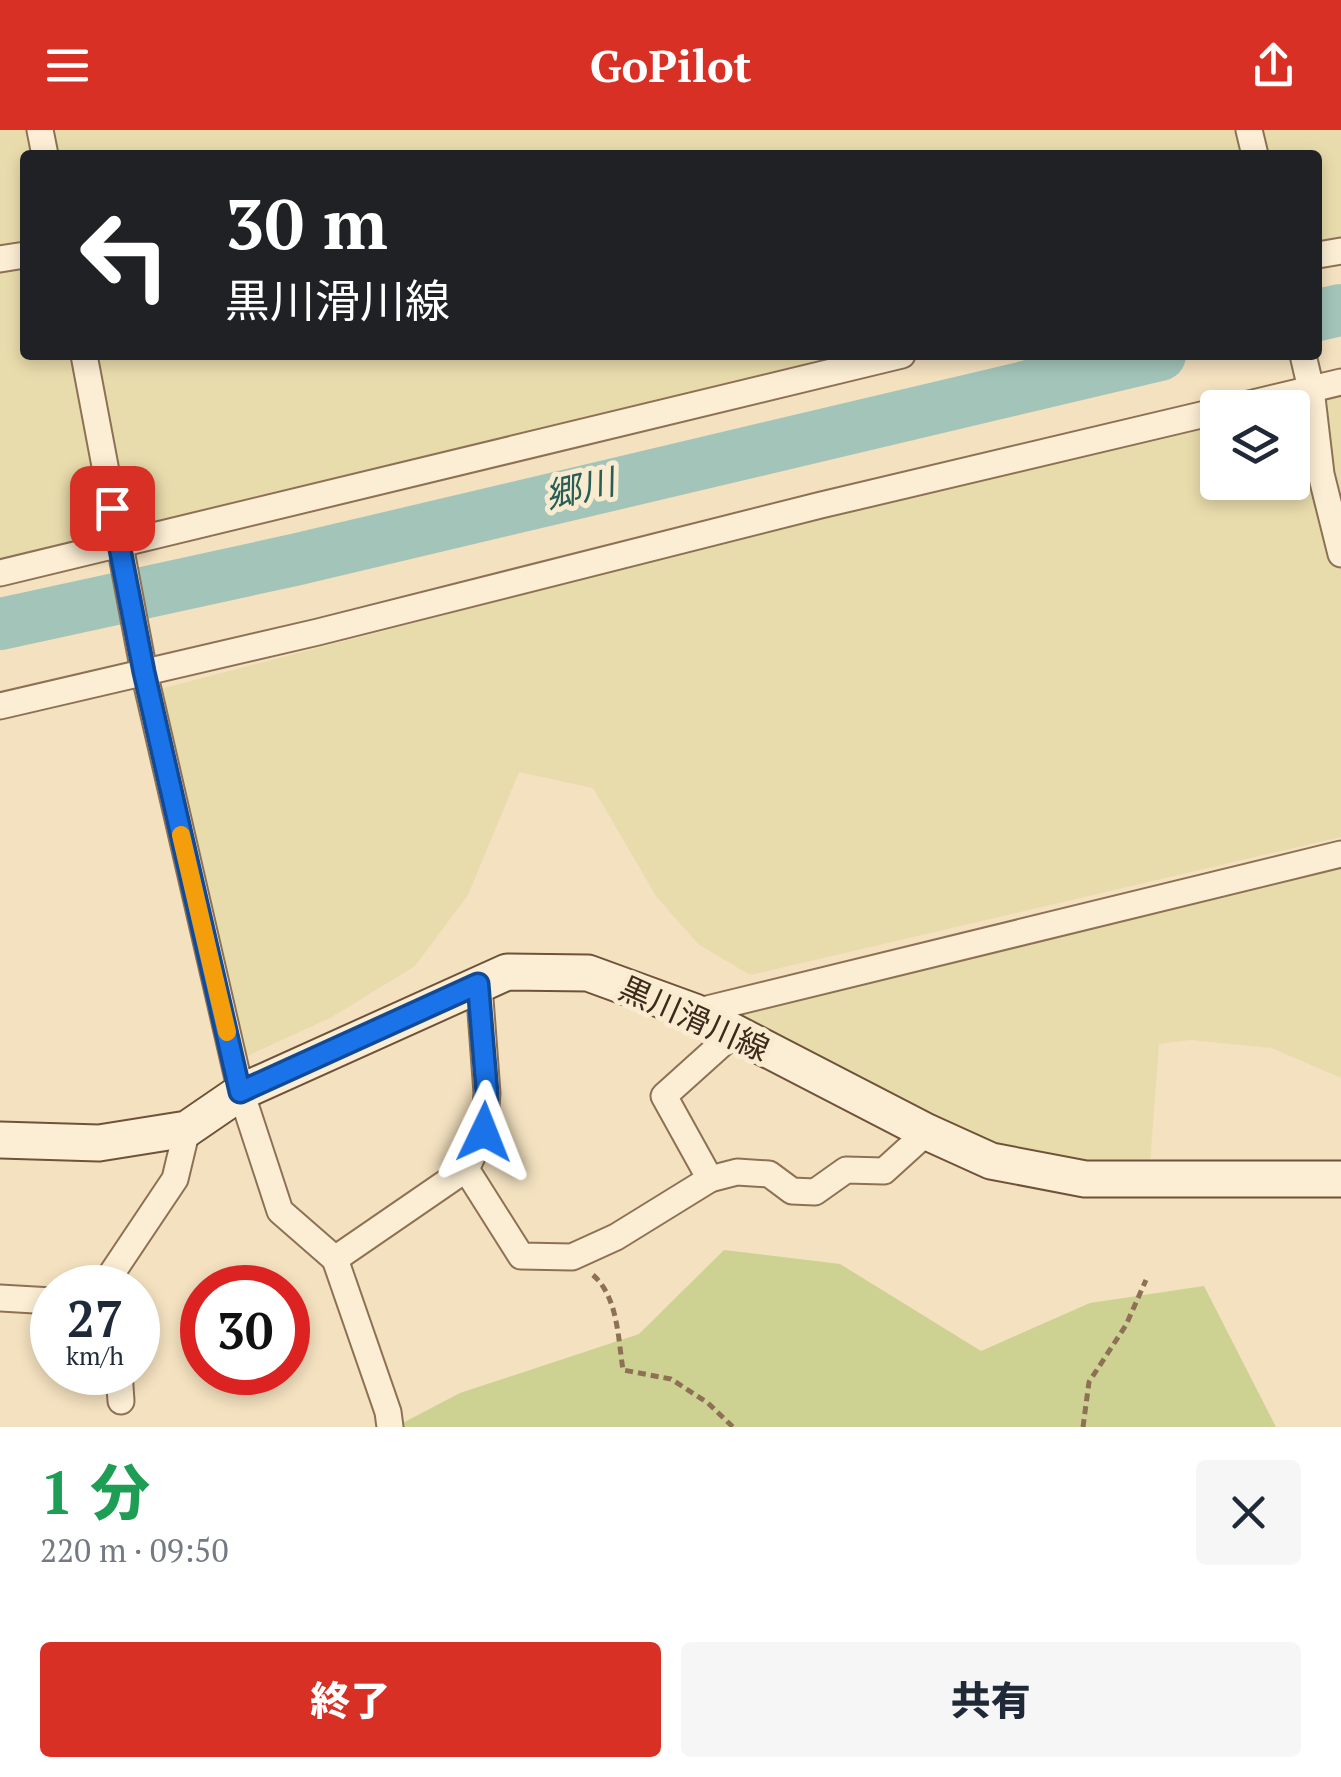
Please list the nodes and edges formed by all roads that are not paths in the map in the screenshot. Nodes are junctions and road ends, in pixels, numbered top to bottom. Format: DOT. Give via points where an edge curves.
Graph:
graph roads {
  1 [pos="85,360"];
  2 [pos="882,360"];
  3 [pos="1304,360"];
  4 [pos="1341,382"];
  5 [pos="1312,390"];
  6 [pos="1200,415"];
  7 [pos="119,546"];
  8 [pos="1341,554"];
  9 [pos="0,573"];
  10 [pos="144,672"];
  11 [pos="0,706"];
  12 [pos="1341,854"];
  13 [pos="478,984"];
  14 [pos="695,1012"];
  15 [pos="734,1033"];
  16 [pos="240,1092"];
  17 [pos="187,1129"];
  18 [pos="927,1132"];
  19 [pos="0,1140"];
  20 [pos="466,1169"];
  21 [pos="1341,1178"];
  22 [pos="710,1179"];
  23 [pos="335,1259"];
  24 [pos="117,1265"];
  25 [pos="0,1298"];
  26 [pos="30,1300"];
  27 [pos="121,1395"];
  28 [pos="121,1401"];
  29 [pos="390,1427"];
  1 -- 7 [label="street"];
  2 -- 7 [label="street"];
  3 -- 5 [label="street"];
  4 -- 5 [label="street"];
  5 -- 8 [label="street" via="1321,474"];
  6 -- 10 [label="street"];
  7 -- 9 [label="street"];
  7 -- 10 [label="street"];
  10 -- 11 [label="street"];
  10 -- 16 [label="street"];
  12 -- 14 [label="street"];
  13 -- 14 [label="main road, 黒川滑川線" via="506,972 588,973"];
  13 -- 16 [label="main road, 黒川滑川線"];
  13 -- 20 [label="street" via="487,1093 484,1132"];
  14 -- 15 [label="main road, 黒川滑川線"];
  15 -- 18 [label="main road, 黒川滑川線"];
  15 -- 22 [label="street" via="664,1096"];
  16 -- 17 [label="main road, 黒川滑川線"];
  16 -- 23 [label="street" via="280,1212"];
  17 -- 19 [label="main road, 黒川滑川線" via="99,1143"];
  17 -- 24 [label="street" via="175,1179"];
  18 -- 21 [label="main road, 黒川滑川線" via="991,1161 1085,1179"];
  18 -- 22 [label="street" via="884,1171 846,1170 815,1192 792,1191 770,1174"];
  20 -- 22 [label="street" via="521,1256 572,1257"];
  20 -- 23 [label="street"];
  23 -- 29 [label="street"];
  25 -- 26 [label="street"];
  27 -- 28 [label="street"];
}
